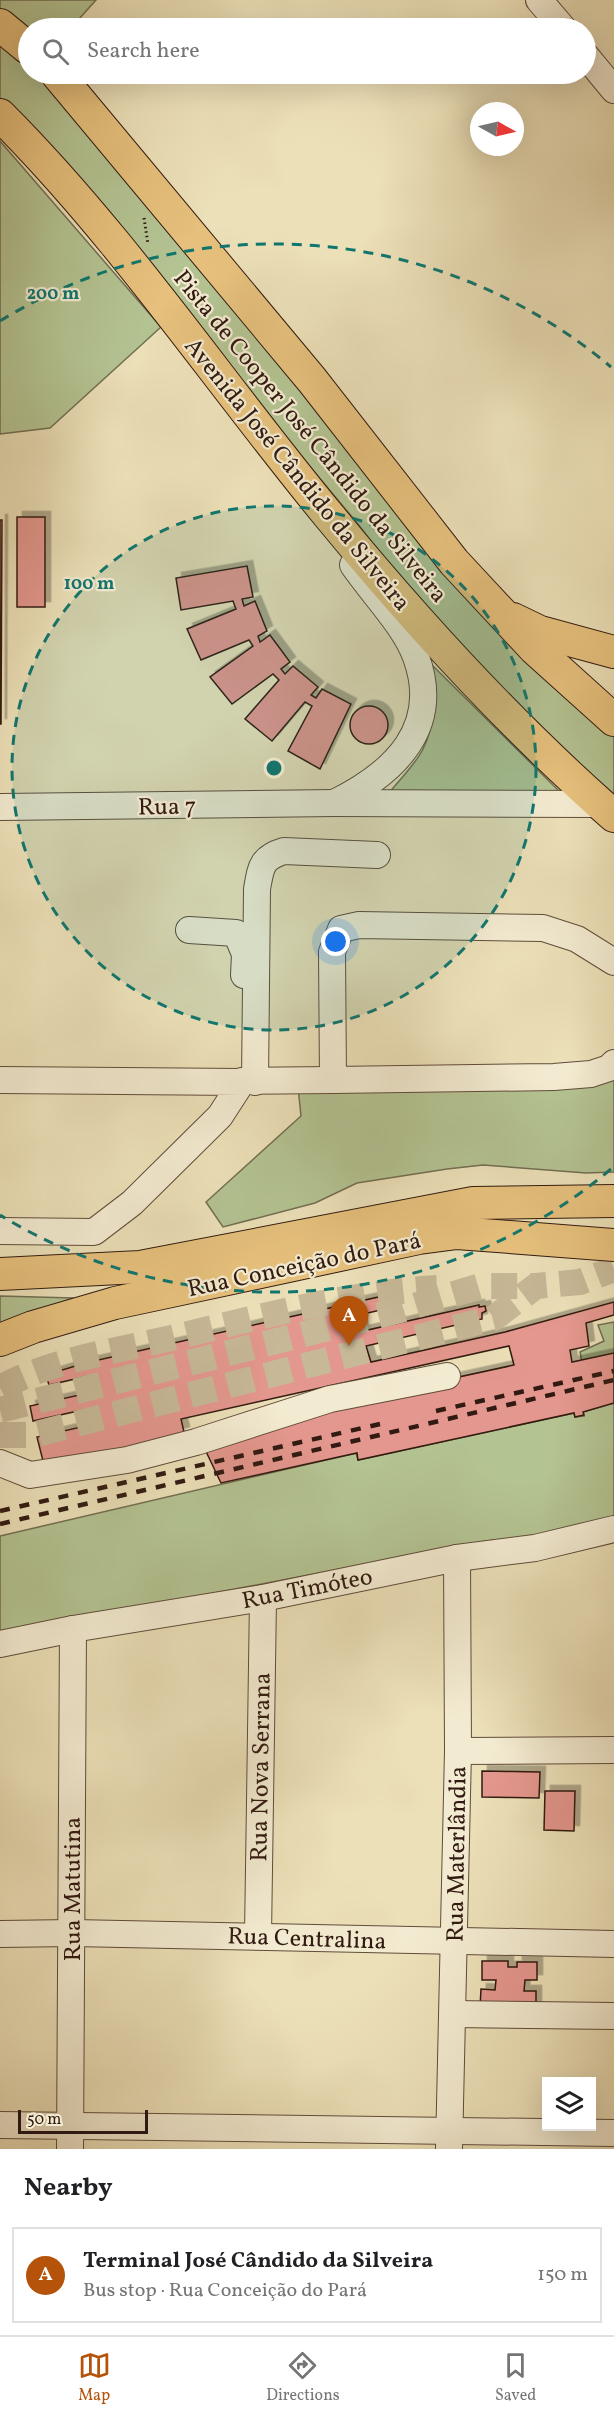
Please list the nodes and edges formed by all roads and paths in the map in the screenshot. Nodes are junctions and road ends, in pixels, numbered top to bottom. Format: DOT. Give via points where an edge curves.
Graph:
graph roads {
  1 [pos="539,0"];
  2 [pos="554,18"];
  3 [pos="0,25"];
  4 [pos="18,40"];
  5 [pos="596,69"];
  6 [pos="65,84"];
  7 [pos="614,90"];
  8 [pos="0,115"];
  9 [pos="144,216"];
  10 [pos="148,247"];
  11 [pos="329,517"];
  12 [pos="500,612"];
  13 [pos="612,649"];
  14 [pos="614,720"];
  15 [pos="384,774"];
  16 [pos="334,803"];
  17 [pos="384,804"];
  18 [pos="0,807"];
  19 [pos="607,810"];
  20 [pos="377,855"];
  21 [pos="189,930"];
  22 [pos="614,962"];
  23 [pos="614,1063"];
  24 [pos="0,1080"];
  25 [pos="333,1080"];
  26 [pos="248,1082"];
  27 [pos="610,1200"];
  28 [pos="0,1231"];
  29 [pos="614,1245"];
  30 [pos="0,1274"];
  31 [pos="0,1340"];
  32 [pos="447,1376"];
  33 [pos="0,1463"];
  34 [pos="614,1529"];
  35 [pos="457,1558"];
  36 [pos="263,1598"];
  37 [pos="73,1629"];
  38 [pos="0,1644"];
  39 [pos="614,1750"];
  40 [pos="458,1751"];
  41 [pos="73,1933"];
  42 [pos="0,1934"];
  43 [pos="258,1936"];
  44 [pos="455,1942"];
  45 [pos="614,1944"];
  46 [pos="453,2014"];
  47 [pos="614,2016"];
  48 [pos="0,2125"];
  49 [pos="614,2133"];
  50 [pos="70,2137"];
  51 [pos="449,2141"];
  1 -- 2 [label="street"];
  3 -- 4 [label="main road"];
  5 -- 7 [label="street"];
  6 -- 12 [label="main road" via="312,380 454,562"];
  8 -- 11 [label="main road, Avenida José Cândido da Silveira" via="87,211"];
  9 -- 10 [label="path"];
  11 -- 15 [label="street, Rua 7" via="342,550 416,655 422,678 418,725 407,749"];
  11 -- 19 [label="main road, Avenida José Cândido da Silveira" via="443,651"];
  12 -- 13 [label="main road" via="540,632"];
  12 -- 14 [label="main road"];
  15 -- 16 [label="street, Rua 7"];
  15 -- 17 [label="street"];
  16 -- 17 [label="street, Rua 7"];
  16 -- 18 [label="street, Rua 7"];
  17 -- 19 [label="street, Rua 7"];
  20 -- 26 [label="street" via="284,851 269,856 261,868"];
  21 -- 26 [label="street" via="236,933 245,954"];
  22 -- 25 [label="street" via="578,939 543,928 359,925 341,929 332,952"];
  23 -- 25 [label="street" via="591,1074 554,1077"];
  24 -- 26 [label="street"];
  25 -- 26 [label="street"];
  26 -- 28 [label="street" via="220,1116 132,1203 93,1232"];
  27 -- 30 [label="main road" via="473,1203 140,1267"];
  29 -- 31 [label="main road, Rua Conceição do Pará" via="457,1233 419,1238 115,1303"];
  32 -- 33 [label="street" via="330,1399 127,1460 30,1475"];
  34 -- 35 [label="street, Rua Timóteo" via="536,1548"];
  35 -- 36 [label="street, Rua Timóteo"];
  35 -- 40 [label="street, Rua Materlândia"];
  36 -- 37 [label="street, Rua Timóteo"];
  36 -- 43 [label="street, Rua Nova Serrana"];
  37 -- 38 [label="street, Rua Timóteo"];
  37 -- 41 [label="street, Rua Matutina"];
  39 -- 40 [label="street"];
  40 -- 44 [label="street, Rua Materlândia"];
  41 -- 42 [label="street, Rua Centralina"];
  41 -- 43 [label="street, Rua Centralina"];
  41 -- 50 [label="street, Rua Matutina"];
  43 -- 44 [label="street, Rua Centralina"];
  44 -- 45 [label="street, Rua Centralina"];
  44 -- 46 [label="street, Rua Materlândia"];
  46 -- 47 [label="street"];
  46 -- 51 [label="street, Rua Materlândia"];
  48 -- 50 [label="street"];
  49 -- 51 [label="street"];
  50 -- 51 [label="street"];
}
